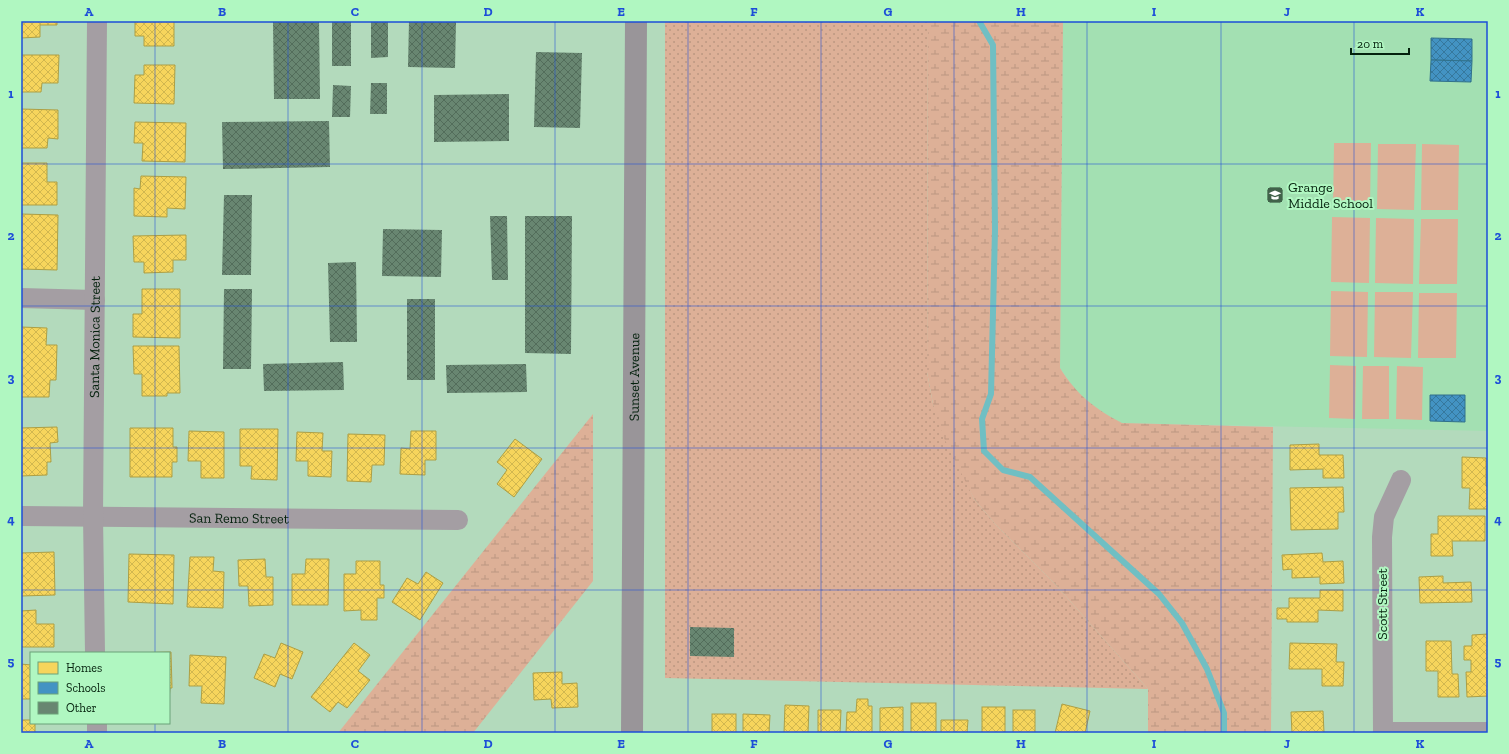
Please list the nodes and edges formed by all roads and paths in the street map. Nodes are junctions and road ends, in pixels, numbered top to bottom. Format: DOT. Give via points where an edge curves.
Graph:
graph roads {
  1 [pos="97,21"];
  2 [pos="636,21"];
  3 [pos="21,298"];
  4 [pos="95,300"];
  5 [pos="1401,480"];
  6 [pos="21,516"];
  7 [pos="93,516"];
  8 [pos="458,520"];
  9 [pos="95,652"];
  10 [pos="1488,732"];
  11 [pos="632,733"];
  12 [pos="1383,733"];
  1 -- 4 [label="street, Santa Monica Street"];
  2 -- 11 [label="main road, Sunset Avenue"];
  3 -- 4 [label="street"];
  4 -- 7 [label="street, Santa Monica Street"];
  5 -- 12 [label="street, Scott Street" via="1384,517 1382,537"];
  6 -- 7 [label="street, San Remo Street"];
  7 -- 8 [label="street, San Remo Street"];
  7 -- 9 [label="street, Santa Monica Street"];
  10 -- 12 [label="street"];
}
